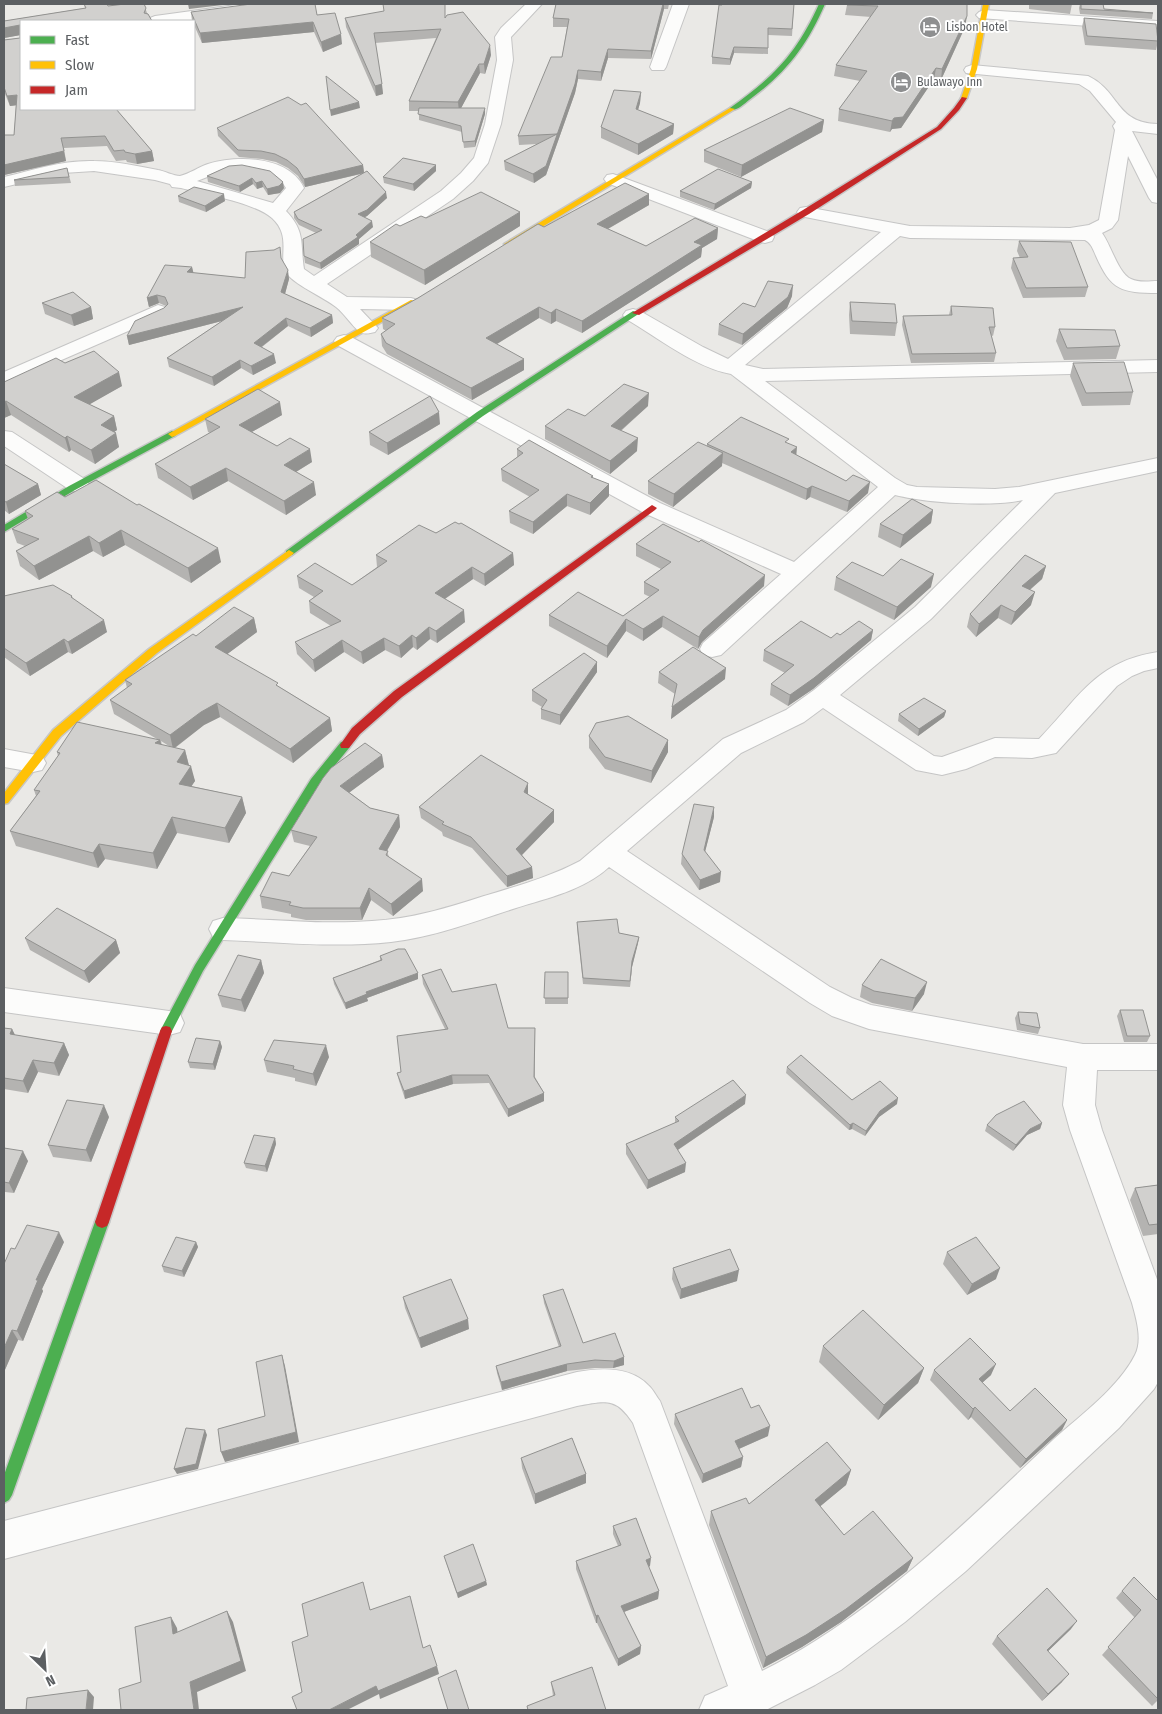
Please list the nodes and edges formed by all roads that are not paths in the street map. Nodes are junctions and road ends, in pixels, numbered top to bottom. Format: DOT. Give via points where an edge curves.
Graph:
graph roads {
  1 [pos="273,4"];
  2 [pos="534,4"];
  3 [pos="681,4"];
  4 [pos="822,4"];
  5 [pos="985,10"];
  6 [pos="162,20"];
  7 [pos="1158,26"];
  8 [pos="658,67"];
  9 [pos="972,70"];
  10 [pos="1115,114"];
  11 [pos="1123,130"];
  12 [pos="1158,130"];
  13 [pos="613,179"];
  14 [pos="4,182"];
  15 [pos="178,182"];
  16 [pos="1158,198"];
  17 [pos="274,211"];
  18 [pos="806,212"];
  19 [pos="895,230"];
  20 [pos="1068,234"];
  21 [pos="765,237"];
  22 [pos="495,252"];
  23 [pos="314,285"];
  24 [pos="1158,286"];
  25 [pos="428,293"];
  26 [pos="343,303"];
  27 [pos="411,304"];
  28 [pos="158,311"];
  29 [pos="633,315"];
  30 [pos="368,328"];
  31 [pos="344,341"];
  32 [pos="1158,366"];
  33 [pos="735,370"];
  34 [pos="4,379"];
  35 [pos="480,414"];
  36 [pos="4,437"];
  37 [pos="1158,465"];
  38 [pos="78,485"];
  39 [pos="892,486"];
  40 [pos="1049,487"];
  41 [pos="652,508"];
  42 [pos="4,529"];
  43 [pos="798,572"];
  44 [pos="712,649"];
  45 [pos="1158,660"];
  46 [pos="823,696"];
  47 [pos="4,758"];
  48 [pos="33,763"];
  49 [pos="4,800"];
  50 [pos="609,853"];
  51 [pos="223,928"];
  52 [pos="4,1000"];
  53 [pos="169,1023"];
  54 [pos="1083,1057"];
  55 [pos="1158,1058"];
  56 [pos="1155,1318"];
  57 [pos="4,1495"];
  58 [pos="4,1540"];
  59 [pos="752,1697"];
  60 [pos="719,1710"];
  1 -- 6 [label="street"];
  2 -- 23 [label="street" via="503,37 505,60 493,124 482,159 447,196"];
  3 -- 8 [label="street"];
  4 -- 13 [label="street" via="809,36 790,60 750,97"];
  5 -- 7 [label="street" via="1119,17"];
  5 -- 9 [label="street"];
  9 -- 10 [label="street" via="1082,79 1095,86"];
  9 -- 18 [label="street" via="963,100 939,128"];
  10 -- 11 [label="street"];
  10 -- 12 [label="street" via="1136,127"];
  11 -- 16 [label="street"];
  11 -- 20 [label="street" via="1109,220 1098,229"];
  13 -- 21 [label="street"];
  13 -- 22 [label="street"];
  14 -- 15 [label="street" via="63,168 94,166 157,175"];
  15 -- 17 [label="street"];
  15 -- 17 [label="street" via="220,166 256,164 287,176 295,188 283,205"];
  17 -- 23 [label="street" via="290,228 294,272"];
  18 -- 19 [label="street"];
  18 -- 21 [label="street"];
  19 -- 20 [label="street"];
  19 -- 33 [label="street"];
  20 -- 24 [label="street" via="1095,237 1122,284"];
  21 -- 29 [label="street"];
  23 -- 26 [label="street"];
  25 -- 27 [label="street"];
  26 -- 27 [label="street"];
  26 -- 30 [label="street"];
  27 -- 30 [label="street"];
  28 -- 34 [label="street"];
  29 -- 33 [label="street"];
  29 -- 35 [label="street"];
  30 -- 31 [label="street"];
  31 -- 35 [label="street"];
  31 -- 38 [label="street"];
  32 -- 33 [label="street" via="779,376"];
  33 -- 39 [label="street"];
  35 -- 41 [label="street"];
  35 -- 48 [label="street" via="153,652 57,733"];
  36 -- 38 [label="street"];
  37 -- 40 [label="street"];
  38 -- 42 [label="street"];
  39 -- 40 [label="street" via="917,494 995,496"];
  39 -- 43 [label="street"];
  40 -- 46 [label="street" via="923,612"];
  41 -- 43 [label="street"];
  41 -- 51 [label="street" via="398,694 356,731 315,782"];
  43 -- 44 [label="street"];
  45 -- 46 [label="street" via="1134,665 1115,675 1096,690 1047,746 1029,749 996,747 940,768 925,763"];
  46 -- 50 [label="street" via="795,716 732,746"];
  47 -- 48 [label="street"];
  48 -- 49 [label="street"];
  50 -- 51 [label="street" via="572,879 392,931 359,933"];
  50 -- 54 [label="street" via="842,1007 869,1017"];
  51 -- 53 [label="street"];
  52 -- 53 [label="street"];
  53 -- 57 [label="street"];
  54 -- 55 [label="street"];
  54 -- 56 [label="street" via="1079,1105"];
  56 -- 59 [label="street" via="1154,1352 1145,1371 1124,1398 990,1526 896,1607 825,1657"];
  58 -- 59 [label="street" via="577,1389 597,1386 624,1389 635,1396 646,1413"];
  59 -- 60 [label="street"];
}
